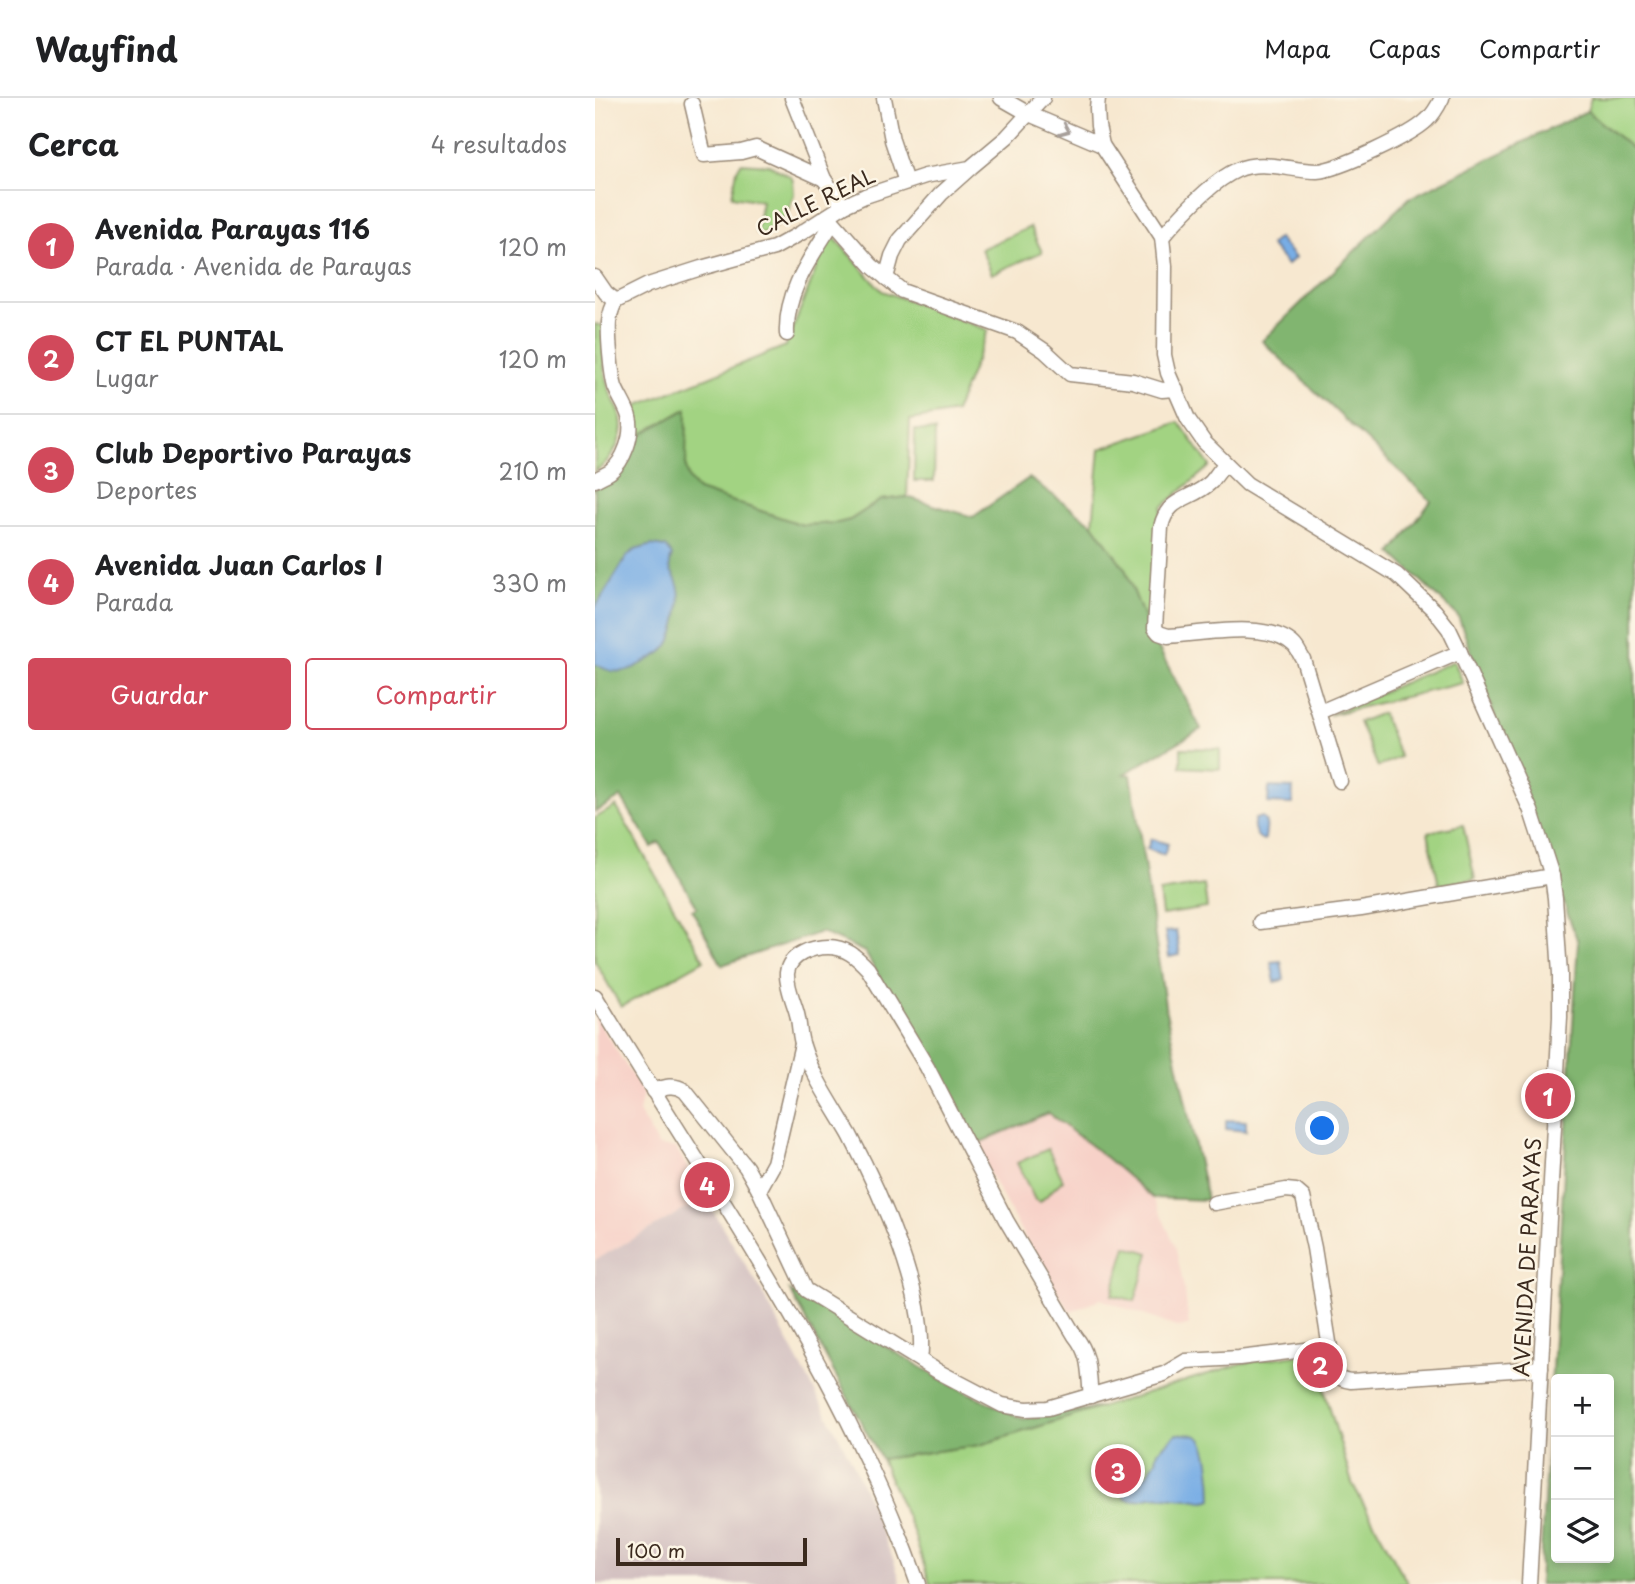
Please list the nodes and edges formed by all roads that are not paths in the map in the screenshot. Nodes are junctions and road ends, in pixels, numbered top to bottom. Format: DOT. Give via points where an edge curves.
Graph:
graph roads {
  1 [pos="792,98"];
  2 [pos="884,98"];
  3 [pos="1001,98"];
  4 [pos="1043,98"];
  5 [pos="1098,98"];
  6 [pos="1442,98"];
  7 [pos="692,104"];
  8 [pos="1029,114"];
  9 [pos="1102,145"];
  10 [pos="970,168"];
  11 [pos="824,179"];
  12 [pos="906,182"];
  13 [pos="843,206"];
  14 [pos="830,219"];
  15 [pos="1162,237"];
  16 [pos="595,276"];
  17 [pos="886,278"];
  18 [pos="616,301"];
  19 [pos="787,334"];
  20 [pos="1176,389"];
  21 [pos="1226,464"];
  22 [pos="595,480"];
  23 [pos="1460,652"];
  24 [pos="1320,712"];
  25 [pos="1340,781"];
  26 [pos="1552,876"];
  27 [pos="1260,922"];
  28 [pos="595,996"];
  29 [pos="802,1044"];
  30 [pos="653,1091"];
  31 [pos="759,1190"];
  32 [pos="1214,1203"];
  33 [pos="1330,1347"];
  34 [pos="920,1360"];
  35 [pos="1541,1368"];
  36 [pos="1091,1396"];
  37 [pos="918,1584"];
  38 [pos="1529,1584"];
  1 -- 11 [label="street"];
  2 -- 12 [label="street"];
  3 -- 8 [label="street"];
  4 -- 8 [label="street, CALLE REAL"];
  5 -- 9 [label="street, AVENIDA DE PARAYAS"];
  6 -- 15 [label="street" via="1429,119 1416,129 1333,168 1269,166 1235,171 1212,187"];
  7 -- 11 [label="street" via="704,156 756,148"];
  8 -- 9 [label="street, one-way"];
  8 -- 10 [label="street, CALLE REAL"];
  9 -- 15 [label="street, AVENIDA DE PARAYAS"];
  10 -- 12 [label="street, CALLE REAL"];
  10 -- 17 [label="street" via="899,240"];
  11 -- 13 [label="street"];
  12 -- 13 [label="street, CALLE REAL"];
  13 -- 14 [label="street, CALLE REAL"];
  14 -- 17 [label="street"];
  14 -- 18 [label="street, CALLE REAL" via="774,248 647,285"];
  14 -- 19 [label="street" via="792,293"];
  15 -- 20 [label="street, AVENIDA DE PARAYAS" via="1164,355"];
  16 -- 18 [label="street"];
  17 -- 20 [label="street" via="902,291 1017,332 1070,374"];
  18 -- 22 [label="street" via="609,323 614,384 629,415 630,429 620,461"];
  20 -- 21 [label="street, AVENIDA DE PARAYAS" via="1188,419"];
  21 -- 23 [label="street, AVENIDA DE PARAYAS" via="1264,496 1397,575 1435,611"];
  21 -- 24 [label="street" via="1164,516 1155,628 1168,636 1239,630 1279,636 1294,645 1303,659"];
  23 -- 24 [label="street"];
  23 -- 26 [label="street, AVENIDA DE PARAYAS" via="1531,811"];
  24 -- 25 [label="street"];
  26 -- 27 [label="street"];
  26 -- 35 [label="street, AVENIDA DE PARAYAS" via="1560,996"];
  28 -- 30 [label="street"];
  29 -- 31 [label="street" via="774,1163"];
  29 -- 34 [label="street" via="885,1208 916,1303 922,1335"];
  29 -- 36 [label="street" via="788,970 796,957 810,949 840,947 868,969 927,1068 1006,1220 1085,1348"];
  30 -- 31 [label="street" via="672,1086 685,1091"];
  30 -- 37 [label="street" via="736,1222 824,1375 877,1481"];
  31 -- 34 [label="street" via="806,1290"];
  32 -- 33 [label="street" via="1286,1189 1303,1196"];
  33 -- 35 [label="street" via="1336,1375 1350,1381"];
  33 -- 36 [label="street" via="1186,1361 1164,1374"];
  34 -- 36 [label="street" via="1002,1405 1048,1408"];
  35 -- 38 [label="street, AVENIDA DE PARAYAS"];
}
